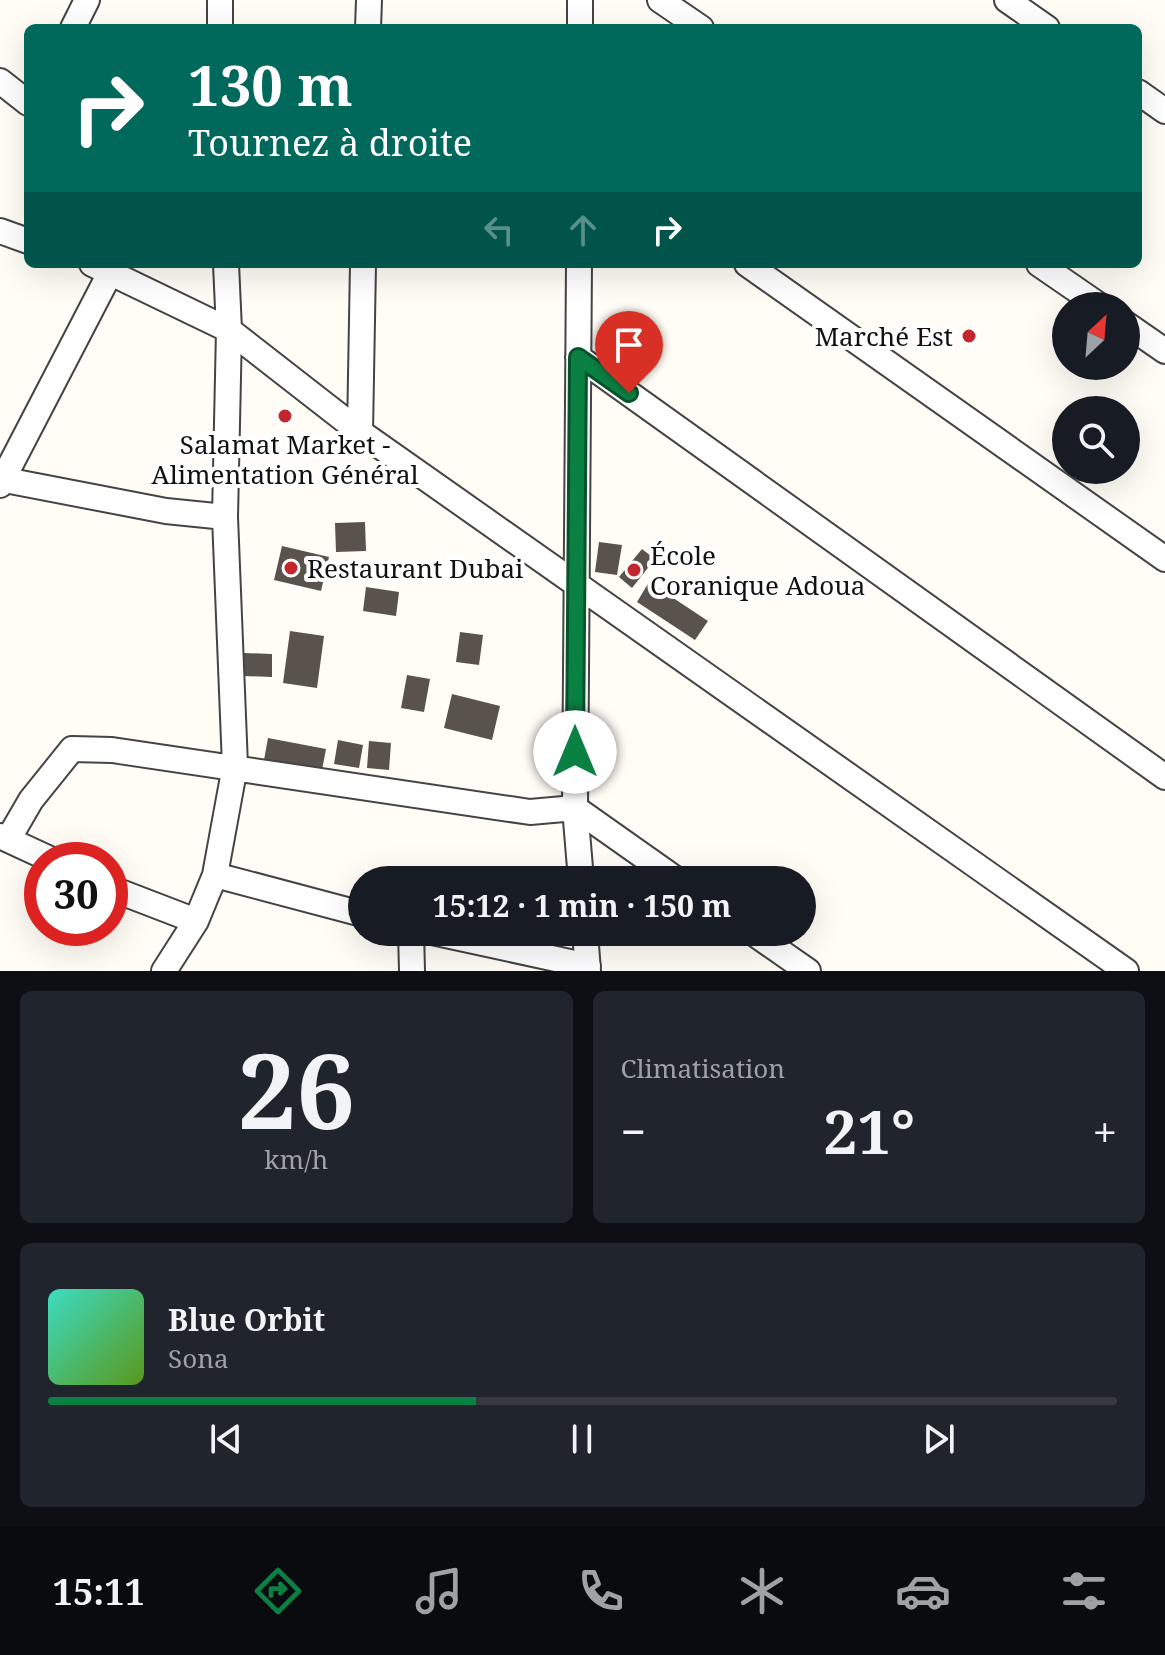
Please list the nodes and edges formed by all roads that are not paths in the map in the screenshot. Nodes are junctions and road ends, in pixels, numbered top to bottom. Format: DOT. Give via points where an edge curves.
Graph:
graph roads {
  1 [pos="87,0"];
  2 [pos="220,0"];
  3 [pos="369,0"];
  4 [pos="580,0"];
  5 [pos="660,0"];
  6 [pos="1007,0"];
  7 [pos="75,24"];
  8 [pos="220,24"];
  9 [pos="368,24"];
  10 [pos="580,24"];
  11 [pos="695,24"];
  12 [pos="1041,24"];
  13 [pos="0,81"];
  14 [pos="1142,95"];
  15 [pos="24,100"];
  16 [pos="1165,111"];
  17 [pos="0,231"];
  18 [pos="24,240"];
  19 [pos="226,268"];
  20 [pos="363,268"];
  21 [pos="579,268"];
  22 [pos="753,268"];
  23 [pos="1045,268"];
  24 [pos="101,269"];
  25 [pos="1080,292"];
  26 [pos="229,330"];
  27 [pos="1140,334"];
  28 [pos="1165,351"];
  29 [pos="578,357"];
  30 [pos="360,432"];
  31 [pos="1,481"];
  32 [pos="225,517"];
  33 [pos="1165,559"];
  34 [pos="577,582"];
  35 [pos="235,766"];
  36 [pos="1165,777"];
  37 [pos="575,808"];
  38 [pos="4,837"];
  39 [pos="24,847"];
  40 [pos="580,866"];
  41 [pos="657,866"];
  42 [pos="215,875"];
  43 [pos="128,895"];
  44 [pos="348,910"];
  45 [pos="196,921"];
  46 [pos="411,946"];
  47 [pos="491,946"];
  48 [pos="586,946"];
  49 [pos="772,946"];
  50 [pos="588,969"];
  51 [pos="164,971"];
  52 [pos="412,971"];
  53 [pos="808,971"];
  54 [pos="1126,971"];
  1 -- 7 [label="street"];
  2 -- 8 [label="street"];
  3 -- 9 [label="street"];
  4 -- 10 [label="street"];
  5 -- 11 [label="street"];
  6 -- 12 [label="street"];
  13 -- 15 [label="street"];
  14 -- 16 [label="street"];
  17 -- 18 [label="street"];
  19 -- 26 [label="street"];
  20 -- 30 [label="street"];
  21 -- 29 [label="street"];
  22 -- 33 [label="street"];
  23 -- 25 [label="street"];
  24 -- 26 [label="street"];
  24 -- 31 [label="street"];
  26 -- 30 [label="street"];
  26 -- 32 [label="street"];
  27 -- 28 [label="street"];
  29 -- 34 [label="street"];
  29 -- 36 [label="street"];
  30 -- 34 [label="street"];
  31 -- 32 [label="street"];
  32 -- 35 [label="street"];
  34 -- 37 [label="street"];
  34 -- 54 [label="street"];
  35 -- 37 [label="street" via="530,812"];
  35 -- 38 [label="street" via="72,749"];
  35 -- 42 [label="street"];
  37 -- 40 [label="street"];
  37 -- 41 [label="street"];
  38 -- 39 [label="street"];
  42 -- 44 [label="street"];
  42 -- 45 [label="street"];
  43 -- 45 [label="street"];
  45 -- 51 [label="street"];
  46 -- 52 [label="street"];
  47 -- 50 [label="street"];
  48 -- 50 [label="street"];
  49 -- 53 [label="street"];
}
